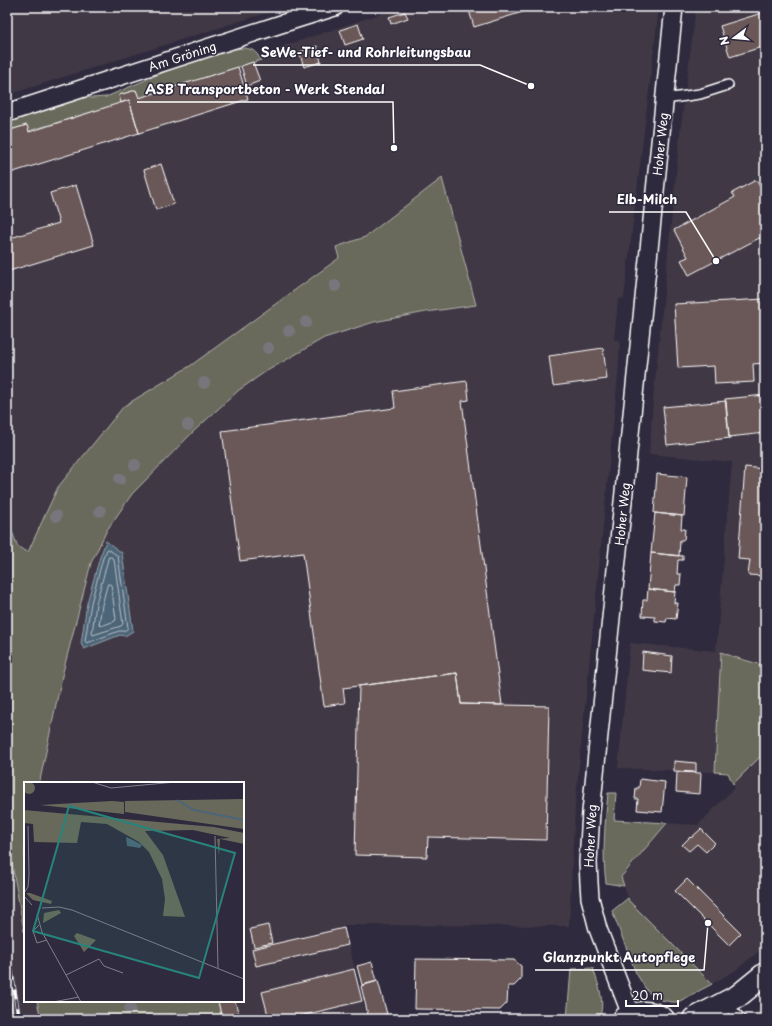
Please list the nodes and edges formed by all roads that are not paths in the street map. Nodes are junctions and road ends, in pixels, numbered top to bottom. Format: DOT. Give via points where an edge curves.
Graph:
graph roads {
  1 [pos="336,7"];
  2 [pos="674,7"];
  3 [pos="728,85"];
  4 [pos="665,99"];
  5 [pos="7,113"];
  6 [pos="765,974"];
  7 [pos="728,1001"];
  8 [pos="627,1017"];
  9 [pos="663,1019"];
  10 [pos="694,1019"];
  11 [pos="741,1019"];
  1 -- 5 [label="street, Am Gröning"];
  2 -- 4 [label="street, Hoher Weg"];
  3 -- 4 [label="lane" via="700,94"];
  4 -- 8 [label="street, Hoher Weg" via="602,697 588,862 593,910"];
  6 -- 7 [label="main road" via="748,989"];
  7 -- 10 [label="main road"];
  7 -- 11 [label="lane"];
  8 -- 9 [label="main road" via="651,1013"];
}
